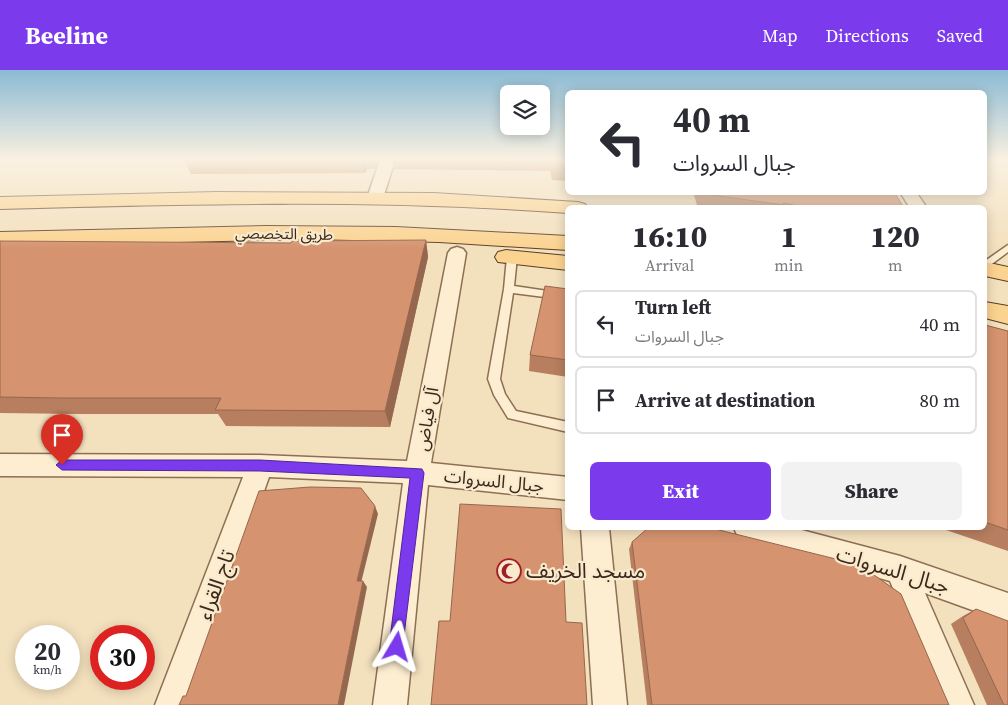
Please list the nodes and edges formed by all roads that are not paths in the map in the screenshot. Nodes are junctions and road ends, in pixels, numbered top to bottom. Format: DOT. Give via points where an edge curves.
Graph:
graph roads {
  1 [pos="377,190"];
  2 [pos="374,198"];
  3 [pos="0,204"];
  4 [pos="565,207"];
  5 [pos="565,221"];
  6 [pos="0,239"];
  7 [pos="58,241"];
  8 [pos="565,243"];
  9 [pos="1008,248"];
  10 [pos="457,253"];
  11 [pos="512,257"];
  12 [pos="565,263"];
  13 [pos="987,265"];
  14 [pos="987,268"];
  15 [pos="1008,274"];
  16 [pos="987,285"];
  17 [pos="509,289"];
  18 [pos="1008,290"];
  19 [pos="565,297"];
  20 [pos="987,310"];
  21 [pos="1008,315"];
  22 [pos="987,332"];
  23 [pos="1008,337"];
  24 [pos="565,426"];
  25 [pos="1,466"];
  26 [pos="260,466"];
  27 [pos="417,473"];
  28 [pos="565,489"];
  29 [pos="594,530"];
  30 [pos="755,530"];
  31 [pos="900,570"];
  32 [pos="1008,608"];
  33 [pos="172,705"];
  34 [pos="390,705"];
  35 [pos="610,705"];
  36 [pos="957,705"];
  1 -- 2 [label="street"];
  2 -- 3 [label="main road" via="200,197"];
  2 -- 4 [label="main road"];
  3 -- 5 [label="main road, طريق التخصصي" via="524,217"];
  6 -- 7 [label="main road, طريق التخصصي"];
  7 -- 8 [label="main road, طريق التخصصي" via="224,233 447,235"];
  7 -- 10 [label="main road" via="103,247"];
  9 -- 13 [label="lane"];
  10 -- 11 [label="main road"];
  10 -- 27 [label="street, آل فياض"];
  11 -- 12 [label="main road"];
  11 -- 17 [label="lane"];
  14 -- 15 [label="main road"];
  16 -- 18 [label="main road"];
  17 -- 19 [label="lane"];
  17 -- 24 [label="lane" via="494,379 500,396 512,415"];
  20 -- 21 [label="main road"];
  22 -- 23 [label="main road"];
  25 -- 26 [label="street, جبال السروات"];
  26 -- 27 [label="street, جبال السروات"];
  26 -- 33 [label="street, تاج القراء"];
  27 -- 28 [label="street, جبال السروات"];
  27 -- 34 [label="street, آل فياض"];
  29 -- 35 [label="street"];
  30 -- 31 [label="street, جبال السروات"];
  31 -- 32 [label="street, جبال السروات"];
  31 -- 36 [label="street"];
}
